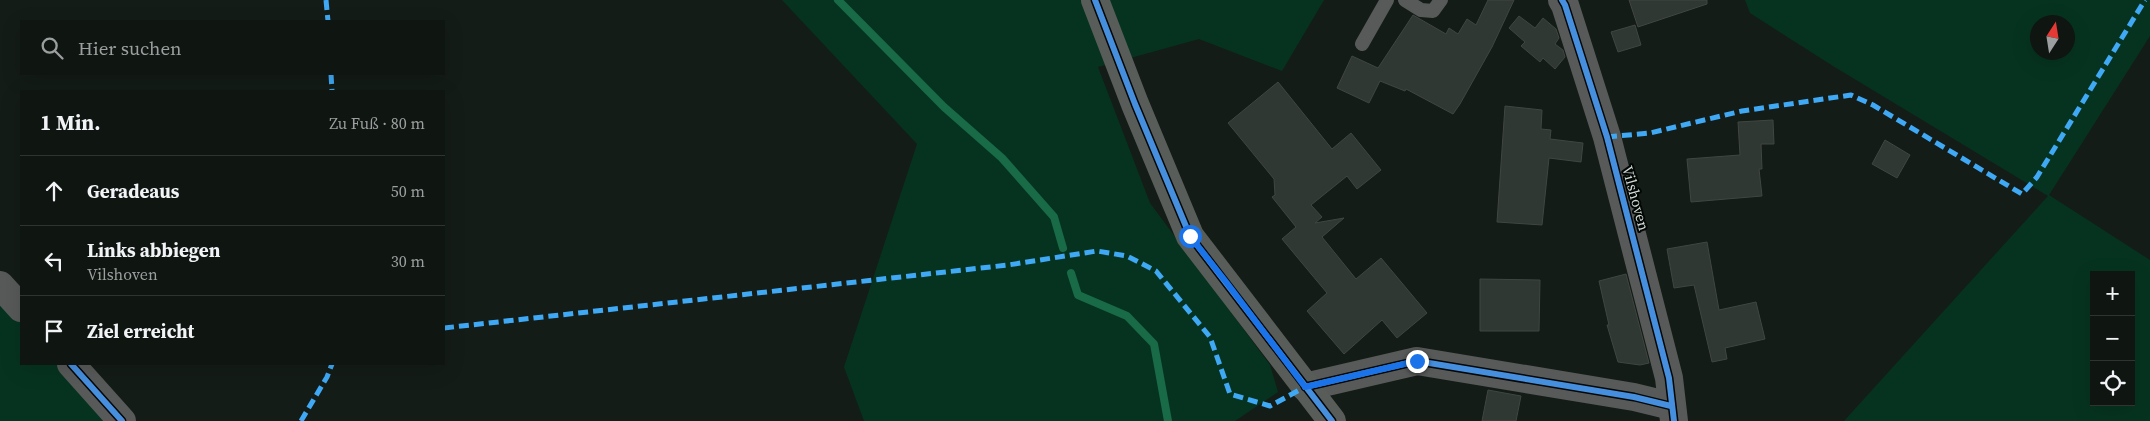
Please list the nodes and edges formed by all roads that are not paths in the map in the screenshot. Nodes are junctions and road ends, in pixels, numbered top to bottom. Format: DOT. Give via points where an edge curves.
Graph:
graph roads {
  1 [pos="1095,0"];
  2 [pos="1387,0"];
  3 [pos="1405,0"];
  4 [pos="1441,0"];
  5 [pos="1562,0"];
  6 [pos="1362,44"];
  7 [pos="0,285"];
  8 [pos="20,307"];
  9 [pos="72,365"];
  10 [pos="1305,387"];
  11 [pos="1672,413"];
  12 [pos="122,421"];
  13 [pos="1332,421"];
  1 -- 10 [label="main road" via="1190,236"];
  2 -- 6 [label="lane"];
  3 -- 4 [label="lane" via="1428,12 1433,11"];
  5 -- 11 [label="street, Vilshoven" via="1607,136 1669,378"];
  7 -- 8 [label="street"];
  9 -- 12 [label="street"];
  10 -- 11 [label="street, Vilshoven" via="1417,361 1634,396"];
  10 -- 13 [label="main road"];
}
